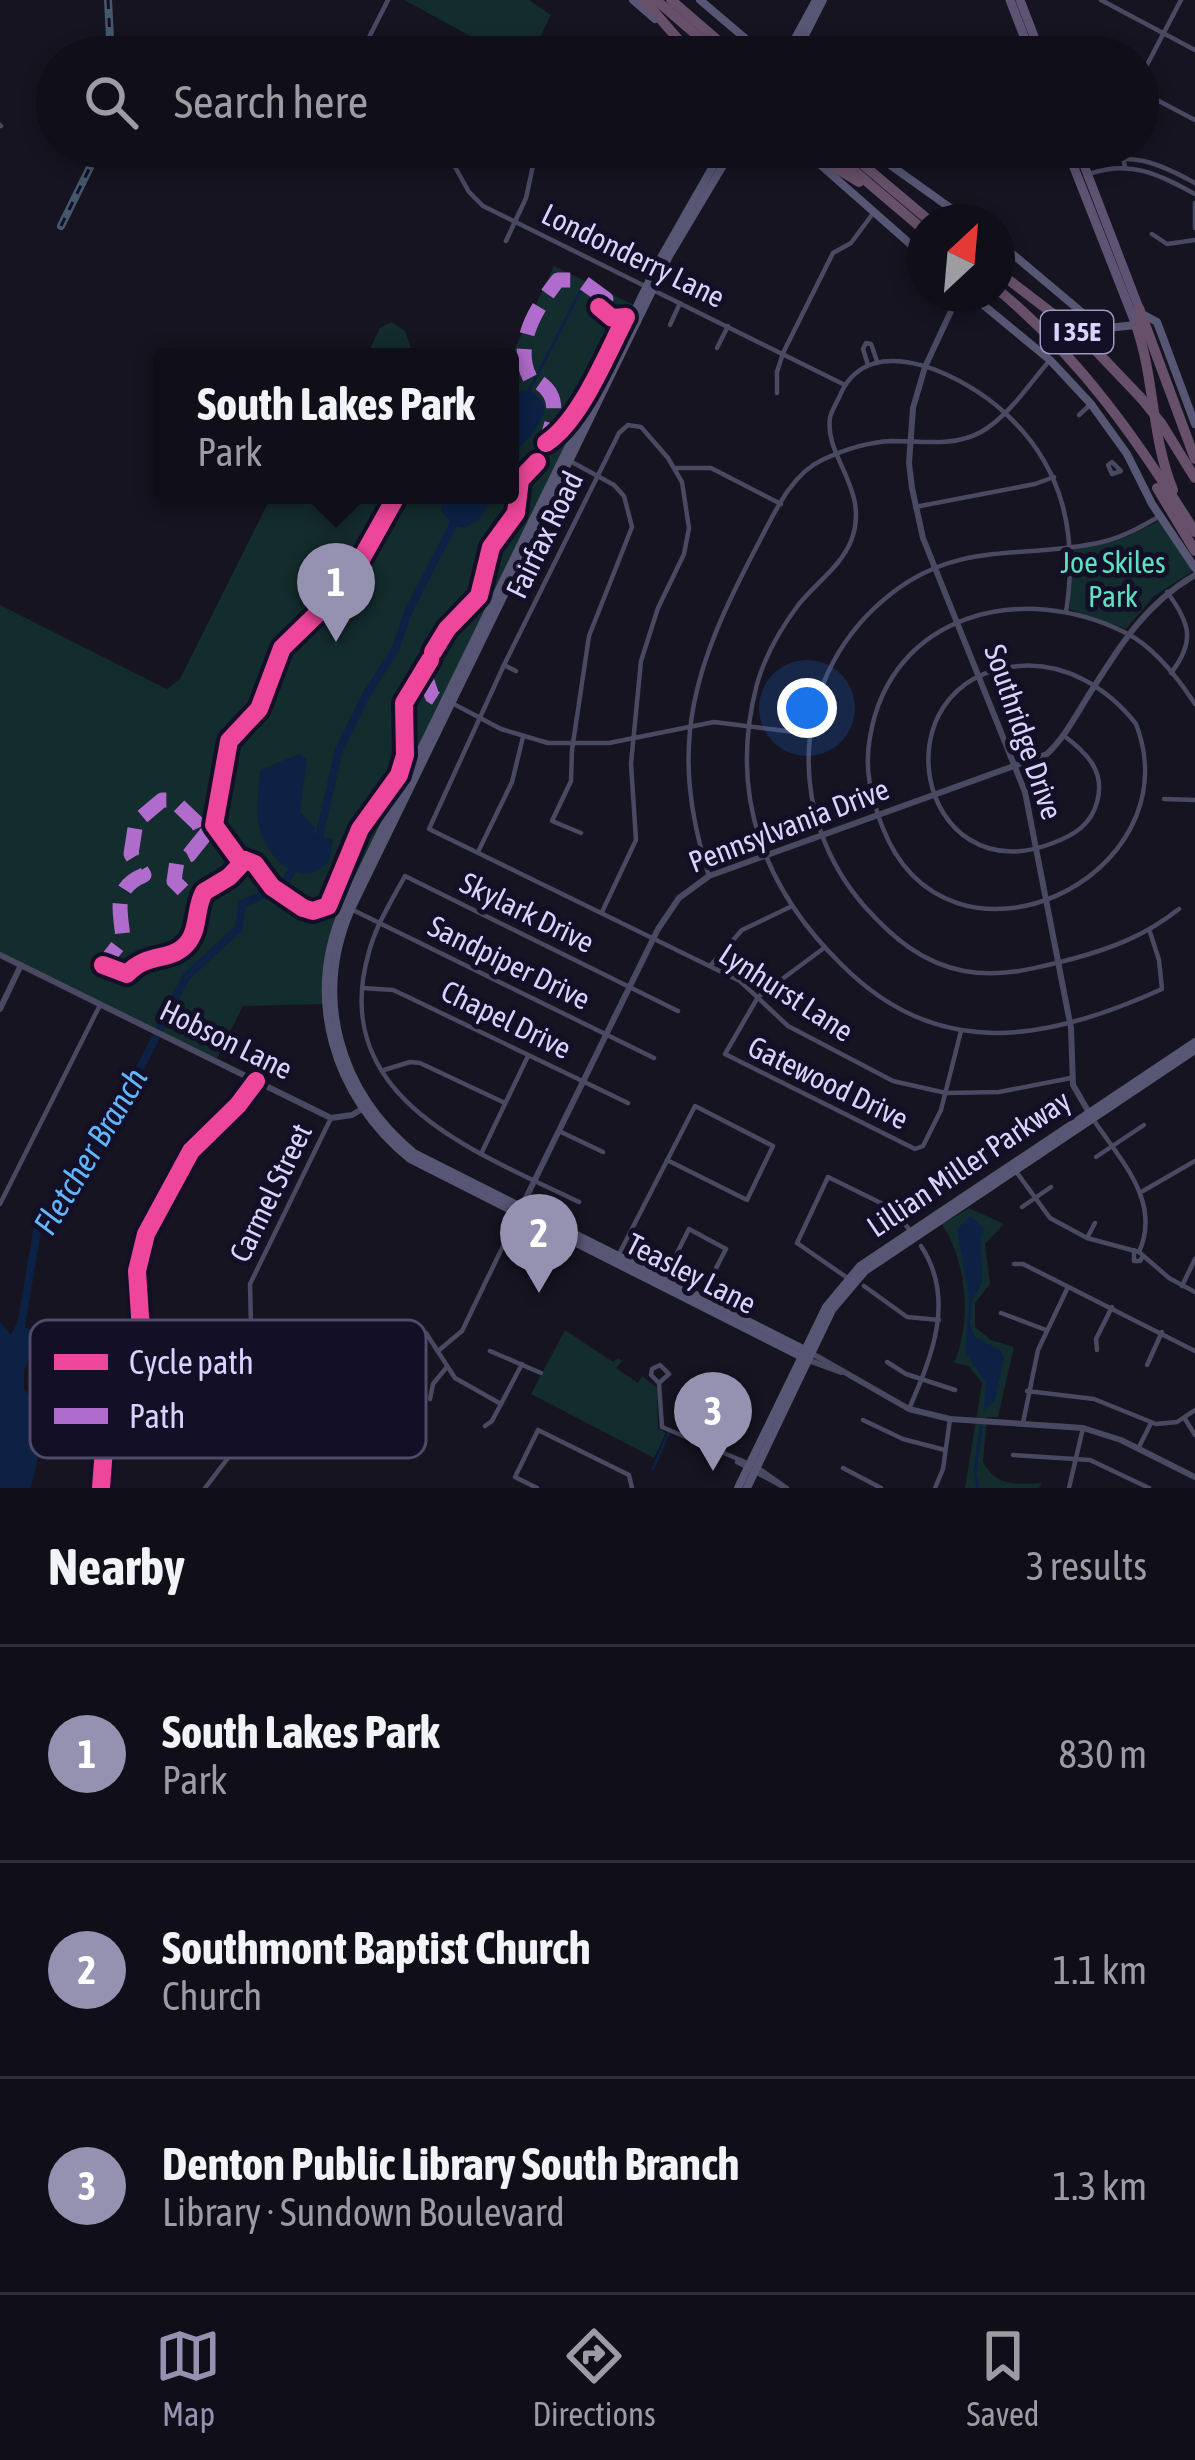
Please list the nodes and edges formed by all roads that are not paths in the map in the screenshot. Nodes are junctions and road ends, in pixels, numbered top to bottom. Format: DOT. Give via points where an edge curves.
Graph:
graph roads {
  1 [pos="388,0"];
  2 [pos="633,0"];
  3 [pos="644,0"];
  4 [pos="656,0"];
  5 [pos="671,0"];
  6 [pos="700,0"];
  7 [pos="1010,0"];
  8 [pos="1020,0"];
  9 [pos="1102,0"];
  10 [pos="1181,0"];
  11 [pos="818,4"];
  12 [pos="1164,33"];
  13 [pos="370,36"];
  14 [pos="673,36"];
  15 [pos="675,36"];
  16 [pos="698,36"];
  17 [pos="713,36"];
  18 [pos="741,36"];
  19 [pos="795,36"];
  20 [pos="1024,36"];
  21 [pos="1034,36"];
  22 [pos="1159,43"];
  23 [pos="1195,50"];
  24 [pos="1159,99"];
  25 [pos="1195,120"];
  26 [pos="1159,165"];
  27 [pos="456,168"];
  28 [pos="532,168"];
  29 [pos="716,168"];
  30 [pos="824,168"];
  31 [pos="836,168"];
  32 [pos="850,168"];
  33 [pos="867,168"];
  34 [pos="894,168"];
  35 [pos="1080,168"];
  36 [pos="1082,168"];
  37 [pos="1095,168"];
  38 [pos="1117,168"];
  39 [pos="1131,168"];
  40 [pos="1083,172"];
  41 [pos="1195,184"];
  42 [pos="878,192"];
  43 [pos="1195,194"];
  44 [pos="1195,203"];
  45 [pos="910,204"];
  46 [pos="945,204"];
  47 [pos="874,212"];
  48 [pos="907,216"];
  49 [pos="516,223"];
  50 [pos="1195,228"];
  51 [pos="1152,234"];
  52 [pos="1195,240"];
  53 [pos="506,241"];
  54 [pos="907,241"];
  55 [pos="1015,256"];
  56 [pos="1112,264"];
  57 [pos="1015,285"];
  58 [pos="650,288"];
  59 [pos="680,303"];
  60 [pos="1137,304"];
  61 [pos="1015,305"];
  62 [pos="951,312"];
  63 [pos="992,312"];
  64 [pos="670,325"];
  65 [pos="1136,325"];
  66 [pos="728,326"];
  67 [pos="717,348"];
  68 [pos="783,353"];
  69 [pos="1050,360"];
  70 [pos="877,361"];
  71 [pos="868,365"];
  72 [pos="925,368"];
  73 [pos="845,385"];
  74 [pos="777,393"];
  75 [pos="1090,404"];
  76 [pos="1115,411"];
  77 [pos="1004,412"];
  78 [pos="1079,415"];
  79 [pos="1195,424"];
  80 [pos="909,442"];
  81 [pos="839,453"];
  82 [pos="566,459"];
  83 [pos="1195,459"];
  84 [pos="1131,463"];
  85 [pos="675,469"];
  86 [pos="1121,471"];
  87 [pos="598,474"];
  88 [pos="1054,477"];
  89 [pos="1195,478"];
  90 [pos="781,503"];
  91 [pos="915,507"];
  92 [pos="1183,513"];
  93 [pos="1160,516"];
  94 [pos="1195,532"];
  95 [pos="1072,546"];
  96 [pos="1195,551"];
  97 [pos="936,568"];
  98 [pos="1195,571"];
  99 [pos="1167,592"];
  100 [pos="1066,612"];
  101 [pos="958,621"];
  102 [pos="1128,634"];
  103 [pos="504,665"];
  104 [pos="516,671"];
  105 [pos="1172,673"];
  106 [pos="980,676"];
  107 [pos="1095,686"];
  108 [pos="448,701"];
  109 [pos="1195,704"];
  110 [pos="479,718"];
  111 [pos="690,726"];
  112 [pos="749,726"];
  113 [pos="810,734"];
  114 [pos="1064,735"];
  115 [pos="523,737"];
  116 [pos="632,738"];
  117 [pos="1147,739"];
  118 [pos="573,745"];
  119 [pos="1017,767"];
  120 [pos="1164,787"];
  121 [pos="933,796"];
  122 [pos="1164,799"];
  123 [pos="1195,800"];
  124 [pos="878,816"];
  125 [pos="1159,816"];
  126 [pos="429,829"];
  127 [pos="581,833"];
  128 [pos="823,836"];
  129 [pos="1037,848"];
  130 [pos="478,852"];
  131 [pos="765,856"];
  132 [pos="709,876"];
  133 [pos="1070,898"];
  134 [pos="1048,906"];
  135 [pos="348,907"];
  136 [pos="790,907"];
  137 [pos="1179,909"];
  138 [pos="602,912"];
  139 [pos="380,923"];
  140 [pos="1150,932"];
  141 [pos="653,939"];
  142 [pos="824,947"];
  143 [pos="0,955"];
  144 [pos="1058,962"];
  145 [pos="20,965"];
  146 [pos="710,966"];
  147 [pos="363,988"];
  148 [pos="631,988"];
  149 [pos="758,997"];
  150 [pos="1,1003"];
  151 [pos="100,1005"];
  152 [pos="678,1011"];
  153 [pos="1069,1021"];
  154 [pos="961,1030"];
  155 [pos="607,1035"];
  156 [pos="1195,1046"];
  157 [pos="529,1054"];
  158 [pos="654,1058"];
  159 [pos="382,1070"];
  160 [pos="1071,1078"];
  161 [pos="256,1081"];
  162 [pos="584,1081"];
  163 [pos="946,1093"];
  164 [pos="505,1103"];
  165 [pos="628,1103"];
  166 [pos="365,1108"];
  167 [pos="1091,1116"];
  168 [pos="331,1118"];
  169 [pos="1144,1125"];
  170 [pos="559,1131"];
  171 [pos="1112,1147"];
  172 [pos="603,1152"];
  173 [pos="481,1154"];
  174 [pos="1096,1157"];
  175 [pos="667,1160"];
  176 [pos="1195,1161"];
  177 [pos="1016,1170"];
  178 [pos="535,1180"];
  179 [pos="1051,1187"];
  180 [pos="1141,1192"];
  181 [pos="1034,1198"];
  182 [pos="579,1202"];
  183 [pos="0,1204"];
  184 [pos="1022,1207"];
  185 [pos="519,1212"];
  186 [pos="1095,1222"];
  187 [pos="913,1233"];
  188 [pos="1088,1238"];
  189 [pos="921,1246"];
  190 [pos="1139,1252"];
  191 [pos="617,1259"];
  192 [pos="1195,1259"];
  193 [pos="1014,1264"];
  194 [pos="714,1272"];
  195 [pos="664,1279"];
  196 [pos="850,1281"];
  197 [pos="864,1286"];
  198 [pos="1069,1286"];
  199 [pos="1182,1286"];
  200 [pos="1195,1292"];
  201 [pos="696,1299"];
  202 [pos="1112,1307"];
  203 [pos="1001,1313"];
  204 [pos="140,1320"];
  205 [pos="251,1320"];
  206 [pos="939,1320"];
  207 [pos="1046,1330"];
  208 [pos="1162,1332"];
  209 [pos="426,1333"];
  210 [pos="1097,1350"];
  211 [pos="438,1351"];
  212 [pos="490,1351"];
  213 [pos="1195,1352"];
  214 [pos="807,1355"];
  215 [pos="887,1362"];
  216 [pos="522,1364"];
  217 [pos="1147,1365"];
  218 [pos="446,1369"];
  219 [pos="541,1373"];
  220 [pos="921,1380"];
  221 [pos="659,1383"];
  222 [pos="955,1390"];
  223 [pos="1027,1391"];
  224 [pos="430,1399"];
  225 [pos="501,1404"];
  226 [pos="909,1409"];
  227 [pos="1195,1410"];
  228 [pos="950,1419"];
  229 [pos="1185,1419"];
  230 [pos="863,1420"];
  231 [pos="1023,1423"];
  232 [pos="1151,1423"];
  233 [pos="485,1426"];
  234 [pos="1083,1428"];
  235 [pos="1195,1435"];
  236 [pos="1138,1448"];
  237 [pos="946,1450"];
  238 [pos="1013,1455"];
  239 [pos="1078,1457"];
  240 [pos="103,1458"];
  241 [pos="228,1458"];
  242 [pos="753,1467"];
  243 [pos="843,1468"];
  244 [pos="1195,1477"];
  245 [pos="101,1488"];
  246 [pos="205,1488"];
  247 [pos="537,1488"];
  248 [pos="632,1488"];
  249 [pos="743,1488"];
  250 [pos="786,1488"];
  251 [pos="881,1488"];
  252 [pos="935,1488"];
  253 [pos="1070,1488"];
  254 [pos="1149,1488"];
  1 -- 13 [label="street"];
  2 -- 14 [label="main road"];
  3 -- 15 [label="highway"];
  4 -- 16 [label="highway"];
  5 -- 17 [label="highway"];
  6 -- 18 [label="main road"];
  7 -- 20 [label="main road"];
  8 -- 21 [label="main road"];
  9 -- 12 [label="street"];
  10 -- 12 [label="street"];
  11 -- 19 [label="main road"];
  12 -- 22 [label="street"];
  12 -- 23 [label="street"];
  24 -- 25 [label="street"];
  26 -- 41 [label="street"];
  27 -- 49 [label="street, Londonderry Lane" via="483,206"];
  28 -- 49 [label="street"];
  29 -- 58 [label="main road, Teasley Lane"];
  30 -- 47 [label="main road"];
  31 -- 42 [label="highway"];
  32 -- 42 [label="highway"];
  33 -- 45 [label="highway"];
  34 -- 46 [label="main road"];
  35 -- 40 [label="main road"];
  36 -- 40 [label="main road"];
  37 -- 40 [label="street"];
  38 -- 40 [label="street"];
  39 -- 43 [label="street"];
  40 -- 56 [label="main road"];
  40 -- 60 [label="main road"];
  42 -- 48 [label="highway"];
  44 -- 50 [label="street"];
  47 -- 54 [label="main road"];
  47 -- 68 [label="street" via="833,253"];
  49 -- 53 [label="street"];
  49 -- 58 [label="street, Londonderry Lane"];
  51 -- 52 [label="street" via="1167,244"];
  55 -- 65 [label="main road" via="1091,320 1107,328"];
  56 -- 60 [label="main road"];
  56 -- 65 [label="main road"];
  57 -- 89 [label="highway, I 35E, bridge" via="1082,336 1142,398"];
  58 -- 59 [label="street, Londonderry Lane"];
  58 -- 82 [label="main road, Teasley Lane"];
  59 -- 64 [label="street"];
  59 -- 66 [label="street, Londonderry Lane"];
  60 -- 79 [label="main road" via="1157,322"];
  60 -- 83 [label="highway"];
  61 -- 76 [label="highway, I 35E"];
  62 -- 72 [label="street, Southridge Drive"];
  63 -- 69 [label="main road"];
  65 -- 92 [label="highway" via="1163,464"];
  66 -- 67 [label="street"];
  66 -- 68 [label="street, Londonderry Lane"];
  68 -- 73 [label="street, Londonderry Lane"];
  68 -- 74 [label="street"];
  69 -- 75 [label="main road"];
  69 -- 77 [label="street"];
  70 -- 71 [label="street"];
  70 -- 71 [label="street" via="866,343"];
  70 -- 72 [label="street"];
  71 -- 73 [label="street"];
  72 -- 77 [label="street"];
  72 -- 80 [label="street, Southridge Drive"];
  73 -- 81 [label="street" via="830,419"];
  75 -- 78 [label="street"];
  75 -- 84 [label="main road"];
  76 -- 92 [label="highway, I 35E"];
  76 -- 96 [label="highway"];
  77 -- 80 [label="street" via="973,436"];
  77 -- 88 [label="street"];
  80 -- 81 [label="street"];
  80 -- 91 [label="street, Southridge Drive"];
  81 -- 90 [label="street" via="806,470"];
  81 -- 112 [label="street" via="855,496 852,539 773,644"];
  82 -- 87 [label="street"];
  82 -- 108 [label="main road, Teasley Lane"];
  84 -- 86 [label="street"];
  84 -- 93 [label="main road"];
  85 -- 87 [label="street, Fairfax Road" via="645,430 625,427"];
  85 -- 90 [label="street" via="711,468"];
  85 -- 116 [label="street" via="688,503 687,543 645,645"];
  87 -- 103 [label="street, Fairfax Road"];
  87 -- 118 [label="street" via="624,496 632,527 589,636"];
  88 -- 91 [label="street"];
  88 -- 95 [label="street"];
  90 -- 111 [label="street" via="710,643"];
  91 -- 97 [label="street, Southridge Drive"];
  92 -- 94 [label="highway, I 35E"];
  93 -- 95 [label="street" via="1124,536"];
  93 -- 98 [label="main road"];
  95 -- 97 [label="street" via="992,552"];
  95 -- 100 [label="street"];
  97 -- 101 [label="street, Southridge Drive"];
  97 -- 113 [label="street" via="889,595 851,634 829,671"];
  98 -- 99 [label="street, Pennsylvania Drive"];
  99 -- 102 [label="street, Pennsylvania Drive"];
  99 -- 105 [label="street" via="1191,629 1186,660"];
  100 -- 101 [label="street" via="1006,609"];
  100 -- 102 [label="street"];
  101 -- 106 [label="street, Southridge Drive"];
  101 -- 124 [label="street" via="909,656 876,709 867,765"];
  102 -- 105 [label="street"];
  102 -- 107 [label="street, Pennsylvania Drive"];
  103 -- 104 [label="street"];
  103 -- 110 [label="street, Fairfax Road"];
  105 -- 109 [label="street"];
  106 -- 107 [label="street" via="1042,666"];
  106 -- 119 [label="street, Southridge Drive"];
  106 -- 121 [label="street" via="954,694 934,724 927,765"];
  107 -- 114 [label="street, Pennsylvania Drive"];
  107 -- 117 [label="street"];
  108 -- 110 [label="street"];
  108 -- 135 [label="main road, Teasley Lane"];
  110 -- 115 [label="street"];
  110 -- 126 [label="street, Fairfax Road"];
  111 -- 112 [label="street"];
  111 -- 116 [label="street"];
  111 -- 132 [label="street" via="689,802"];
  112 -- 113 [label="street"];
  112 -- 131 [label="street" via="749,790"];
  113 -- 128 [label="street" via="810,792"];
  114 -- 119 [label="street, Pennsylvania Drive" via="1047,754"];
  114 -- 129 [label="street" via="1090,759 1098,799 1084,826"];
  115 -- 118 [label="street"];
  115 -- 130 [label="street" via="512,782"];
  116 -- 118 [label="street"];
  116 -- 138 [label="street" via="637,840"];
  118 -- 127 [label="street" via="571,781 553,824"];
  119 -- 121 [label="street, Pennsylvania Drive"];
  119 -- 129 [label="street, Southridge Drive"];
  120 -- 122 [label="street"];
  121 -- 124 [label="street, Pennsylvania Drive"];
  121 -- 129 [label="street" via="974,843"];
  122 -- 123 [label="street"];
  122 -- 125 [label="street"];
  124 -- 128 [label="street, Pennsylvania Drive"];
  124 -- 134 [label="street" via="904,865 944,896 994,910"];
  126 -- 130 [label="street, Lynhurst Lane"];
  128 -- 131 [label="street, Pennsylvania Drive"];
  128 -- 144 [label="street" via="847,886 923,957 988,974"];
  129 -- 134 [label="street, Southridge Drive"];
  130 -- 138 [label="street, Lynhurst Lane"];
  131 -- 132 [label="street, Pennsylvania Drive"];
  131 -- 136 [label="street"];
  132 -- 141 [label="street, Pennsylvania Drive" via="676,902"];
  133 -- 134 [label="street"];
  134 -- 144 [label="street, Southridge Drive"];
  135 -- 139 [label="street, Sandpiper Drive"];
  135 -- 166 [label="main road, Teasley Lane" via="330,953 325,1000 346,1084"];
  136 -- 142 [label="street"];
  136 -- 146 [label="street" via="742,930"];
  137 -- 140 [label="street"];
  138 -- 141 [label="street, Lynhurst Lane"];
  139 -- 147 [label="street"];
  139 -- 148 [label="street, Skylark Drive" via="405,876"];
  139 -- 155 [label="street, Sandpiper Drive"];
  140 -- 144 [label="street"];
  140 -- 153 [label="street" via="1162,989"];
  141 -- 146 [label="street, Lynhurst Lane"];
  141 -- 148 [label="street, Pennsylvania Drive"];
  142 -- 149 [label="street"];
  142 -- 154 [label="street" via="890,1005"];
  143 -- 145 [label="street, Hobson Lane"];
  144 -- 153 [label="street, Southridge Drive"];
  145 -- 150 [label="street"];
  145 -- 151 [label="street, Hobson Lane"];
  146 -- 149 [label="street, Lynhurst Lane"];
  147 -- 157 [label="street, Chapel Drive" via="393,990"];
  147 -- 159 [label="street"];
  148 -- 152 [label="street, Skylark Drive"];
  148 -- 155 [label="street, Pennsylvania Drive"];
  149 -- 163 [label="street, Lynhurst Lane" via="818,1045 893,1081"];
  149 -- 163 [label="street, Gatewood Drive" via="728,1057 914,1149 923,1147"];
  151 -- 161 [label="street, Hobson Lane"];
  151 -- 183 [label="street"];
  153 -- 154 [label="street" via="1000,1033"];
  153 -- 160 [label="street, Southridge Drive"];
  154 -- 163 [label="street"];
  155 -- 158 [label="street, Sandpiper Drive"];
  155 -- 162 [label="street, Pennsylvania Drive"];
  156 -- 167 [label="main road, Lillian Miller Parkway"];
  157 -- 162 [label="street, Chapel Drive"];
  157 -- 164 [label="street"];
  159 -- 164 [label="street" via="420,1063"];
  159 -- 173 [label="street" via="424,1121"];
  160 -- 163 [label="street, Lynhurst Lane"];
  160 -- 167 [label="street, Southridge Drive"];
  161 -- 168 [label="street, Hobson Lane"];
  161 -- 204 [label="street" via="191,1151 146,1234 137,1271"];
  162 -- 165 [label="street, Chapel Drive"];
  162 -- 170 [label="street, Pennsylvania Drive"];
  164 -- 173 [label="street"];
  166 -- 168 [label="street"];
  166 -- 185 [label="main road, Teasley Lane" via="410,1159"];
  167 -- 171 [label="street, Southridge Drive"];
  167 -- 177 [label="main road, Lillian Miller Parkway"];
  167 -- 187 [label="main road, Lillian Miller Parkway"];
  168 -- 205 [label="street, Carmel Street" via="250,1284"];
  169 -- 171 [label="street"];
  170 -- 172 [label="street"];
  170 -- 178 [label="street, Pennsylvania Drive"];
  171 -- 174 [label="street"];
  171 -- 180 [label="street, Southridge Drive"];
  173 -- 178 [label="street"];
  175 -- 175 [label="street" via="695,1106 773,1146 747,1200"];
  175 -- 191 [label="street"];
  176 -- 180 [label="street"];
  177 -- 181 [label="street"];
  177 -- 187 [label="main road, Lillian Miller Parkway"];
  178 -- 182 [label="street"];
  178 -- 185 [label="street, Pennsylvania Drive"];
  179 -- 181 [label="street"];
  180 -- 190 [label="street" via="1148,1224"];
  181 -- 184 [label="street"];
  181 -- 188 [label="street" via="1050,1218"];
  185 -- 191 [label="main road, Teasley Lane"];
  185 -- 211 [label="street, Pennsylvania Drive" via="462,1331"];
  186 -- 188 [label="street"];
  187 -- 196 [label="main road, Lillian Miller Parkway"];
  187 -- 196 [label="street" via="893,1209 828,1177 796,1243"];
  188 -- 190 [label="street"];
  189 -- 206 [label="street" via="937,1280"];
  190 -- 199 [label="street"];
  191 -- 195 [label="main road, Teasley Lane"];
  191 -- 201 [label="main road, Teasley Lane"];
  192 -- 199 [label="street"];
  193 -- 198 [label="street"];
  194 -- 195 [label="street" via="726,1249 689,1229"];
  195 -- 201 [label="main road, Teasley Lane"];
  196 -- 214 [label="main road, Lillian Miller Parkway"];
  197 -- 206 [label="street" via="907,1317"];
  198 -- 202 [label="street"];
  198 -- 207 [label="street"];
  199 -- 200 [label="street"];
  201 -- 214 [label="main road, Teasley Lane"];
  202 -- 208 [label="street"];
  202 -- 210 [label="street"];
  203 -- 207 [label="street"];
  206 -- 220 [label="street"];
  207 -- 223 [label="street"];
  208 -- 213 [label="street"];
  208 -- 217 [label="street"];
  209 -- 211 [label="street"];
  211 -- 218 [label="street"];
  212 -- 216 [label="street"];
  214 -- 226 [label="street"];
  214 -- 242 [label="main road"];
  215 -- 220 [label="street"];
  216 -- 219 [label="street"];
  216 -- 225 [label="street"];
  218 -- 224 [label="street"];
  218 -- 225 [label="street"];
  220 -- 222 [label="street"];
  220 -- 226 [label="street"];
  221 -- 242 [label="street" via="662,1426"];
  223 -- 231 [label="street"];
  223 -- 232 [label="street" via="1094,1400"];
  225 -- 233 [label="street"];
  226 -- 228 [label="street"];
  227 -- 229 [label="street"];
  228 -- 231 [label="street"];
  228 -- 237 [label="street"];
  229 -- 232 [label="street"];
  229 -- 235 [label="street"];
  230 -- 237 [label="street"];
  231 -- 234 [label="street"];
  232 -- 236 [label="street"];
  234 -- 236 [label="street"];
  234 -- 239 [label="street"];
  236 -- 244 [label="street"];
  237 -- 252 [label="street"];
  238 -- 239 [label="street"];
  239 -- 253 [label="street"];
  239 -- 254 [label="street"];
  240 -- 245 [label="street"];
  241 -- 246 [label="street, Carmel Street"];
  242 -- 249 [label="main road"];
  242 -- 250 [label="street"];
  243 -- 251 [label="street"];
  247 -- 248 [label="street" via="515,1477 538,1430 629,1475"];
}
